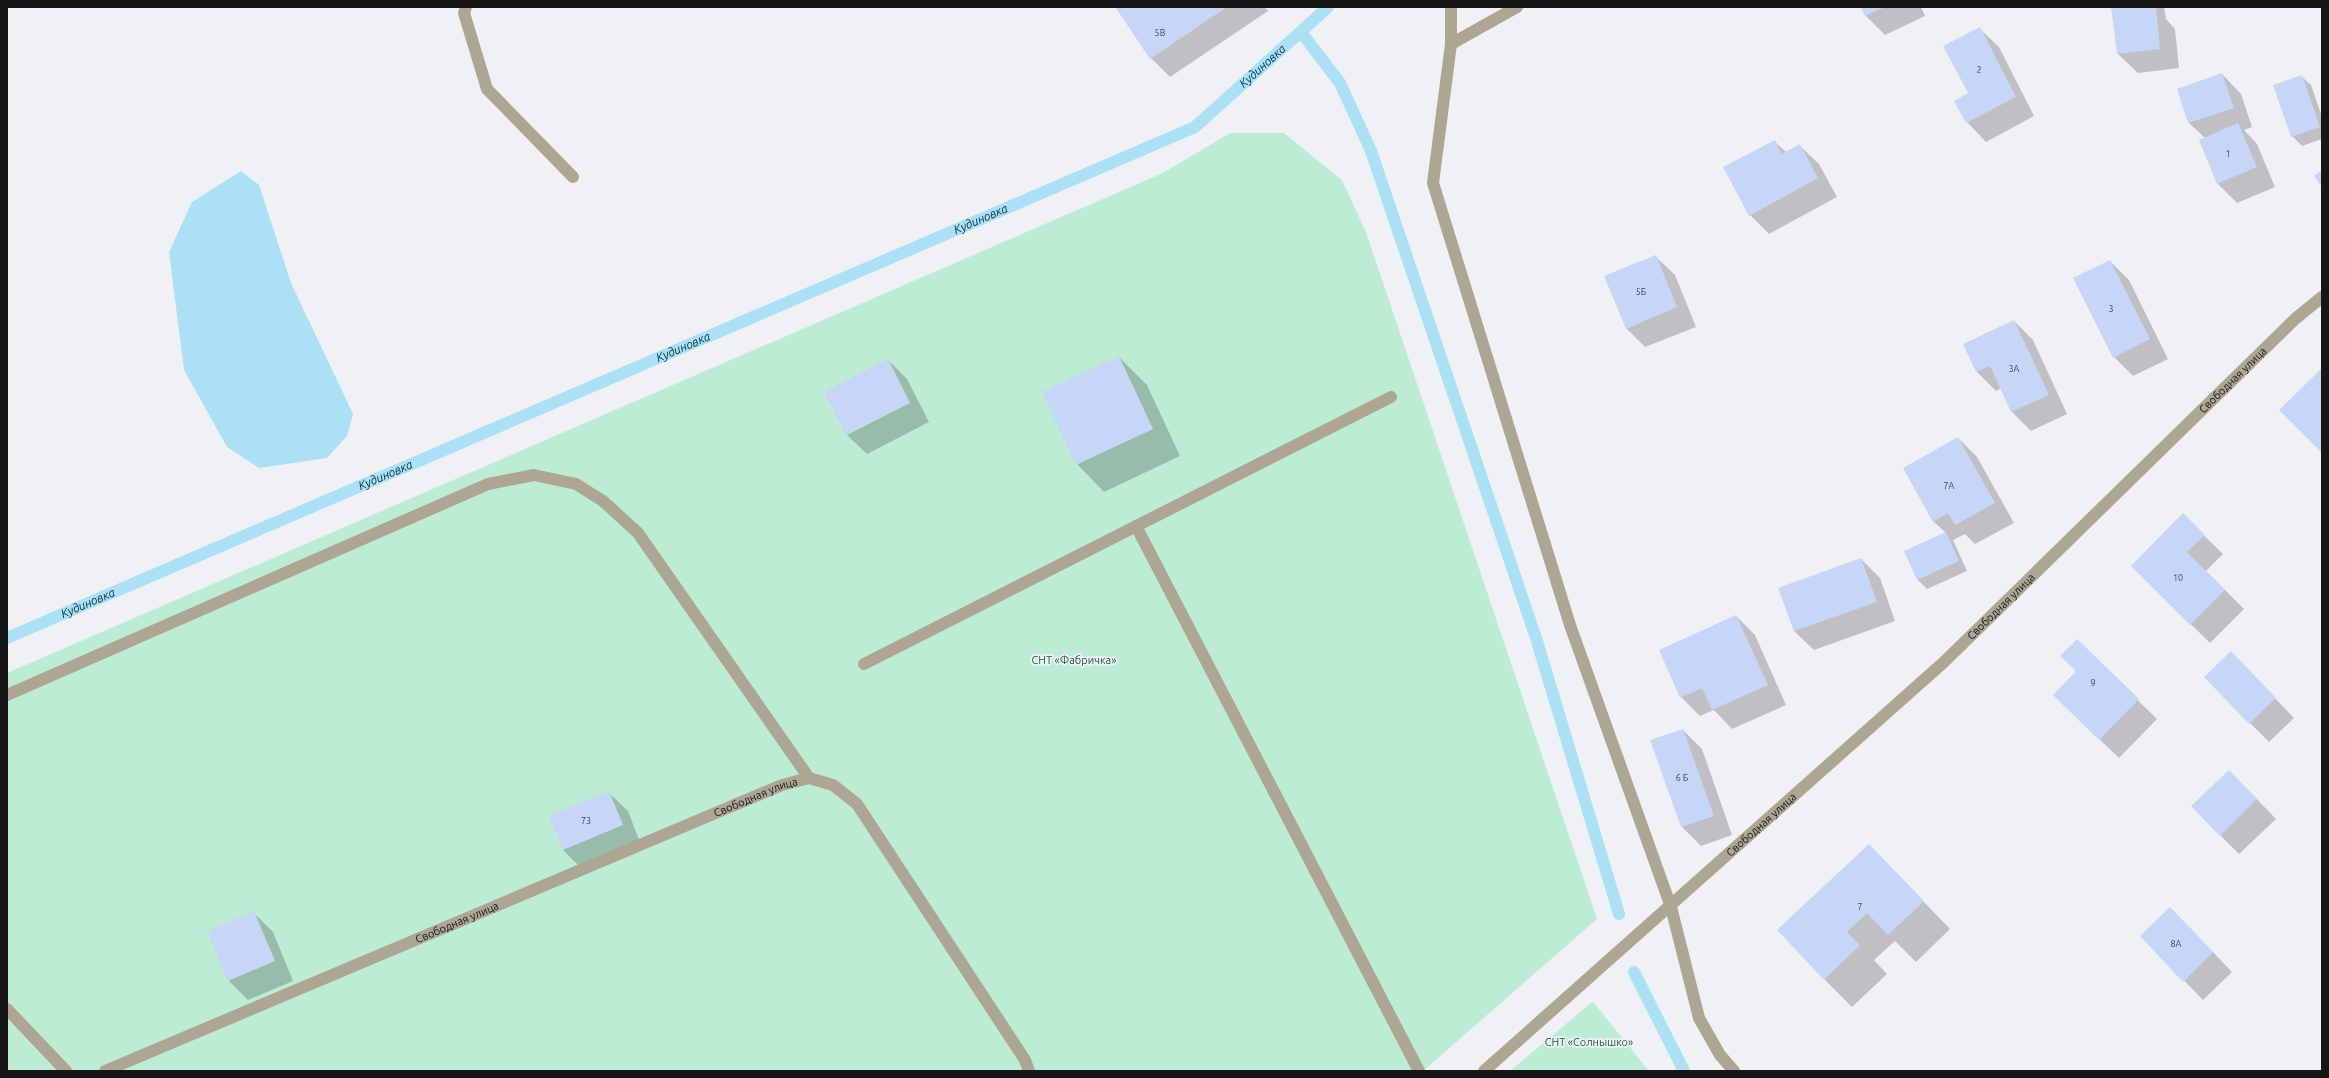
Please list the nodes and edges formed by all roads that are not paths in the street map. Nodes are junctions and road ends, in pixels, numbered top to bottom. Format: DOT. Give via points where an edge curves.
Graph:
graph roads {
  1 [pos="466,7"];
  2 [pos="1451,7"];
  3 [pos="1517,7"];
  4 [pos="1451,44"];
  5 [pos="574,177"];
  6 [pos="2322,298"];
  7 [pos="1391,397"];
  8 [pos="1136,526"];
  9 [pos="864,664"];
  10 [pos="7,695"];
  11 [pos="809,778"];
  12 [pos="1671,907"];
  13 [pos="7,1009"];
  14 [pos="66,1071"];
  15 [pos="105,1071"];
  16 [pos="1029,1071"];
  17 [pos="1419,1071"];
  18 [pos="1484,1071"];
  19 [pos="1734,1071"];
  1 -- 5 [label="street" via="464,13 487,88"];
  2 -- 4 [label="street"];
  3 -- 4 [label="street"];
  4 -- 12 [label="street" via="1433,183 1570,625"];
  6 -- 12 [label="street, Свободная улица" via="2294,319 1944,662"];
  7 -- 8 [label="street"];
  8 -- 9 [label="street"];
  8 -- 17 [label="street"];
  10 -- 11 [label="street" via="488,484 534,475 576,484 603,501 638,533"];
  11 -- 15 [label="street, Свободная улица" via="782,785"];
  11 -- 16 [label="street" via="833,786 857,804 1025,1060"];
  12 -- 18 [label="street, Свободная улица"];
  12 -- 19 [label="street" via="1700,1018 1720,1055"];
  13 -- 14 [label="street"];
}
